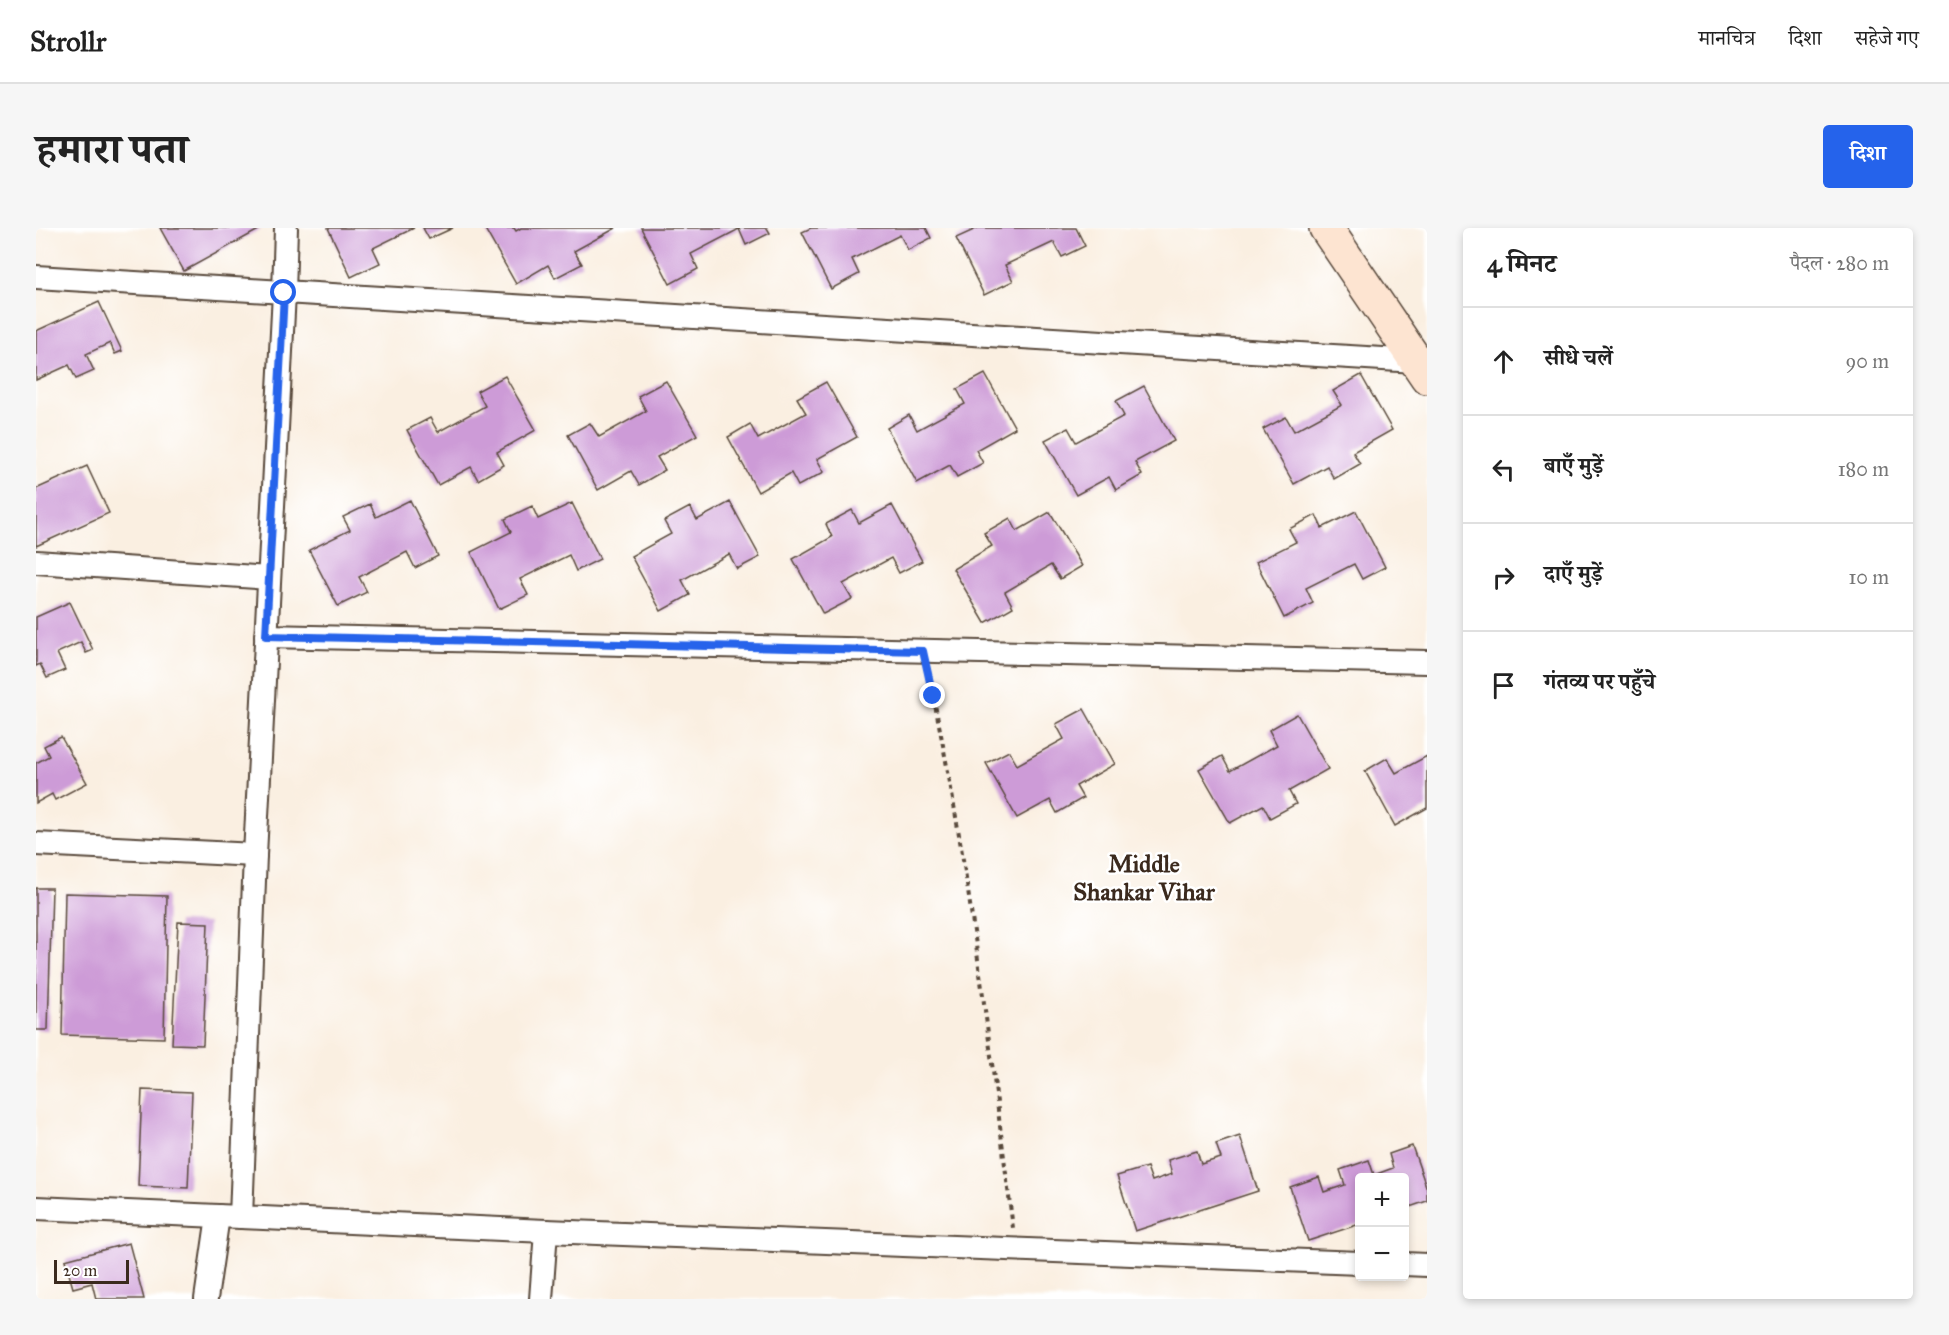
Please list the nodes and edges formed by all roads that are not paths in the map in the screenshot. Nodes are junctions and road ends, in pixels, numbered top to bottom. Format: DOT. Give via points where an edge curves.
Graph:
graph roads {
  1 [pos="286,228"];
  2 [pos="1326,228"];
  3 [pos="36,277"];
  4 [pos="284,293"];
  5 [pos="1421,369"];
  6 [pos="36,562"];
  7 [pos="269,578"];
  8 [pos="266,636"];
  9 [pos="1427,662"];
  10 [pos="36,844"];
  11 [pos="255,855"];
  12 [pos="36,1208"];
  13 [pos="218,1216"];
  14 [pos="242,1217"];
  15 [pos="546,1231"];
  16 [pos="1355,1263"];
  17 [pos="1409,1264"];
  18 [pos="1427,1265"];
  19 [pos="206,1299"];
  20 [pos="541,1299"];
  1 -- 4 [label="street"];
  2 -- 5 [label="street"];
  3 -- 4 [label="street"];
  4 -- 5 [label="street"];
  4 -- 7 [label="street"];
  6 -- 7 [label="street"];
  7 -- 8 [label="street"];
  8 -- 9 [label="street"];
  8 -- 11 [label="street"];
  10 -- 11 [label="street"];
  11 -- 14 [label="street"];
  12 -- 13 [label="street"];
  13 -- 14 [label="street"];
  13 -- 19 [label="street"];
  14 -- 15 [label="street"];
  15 -- 16 [label="street"];
  15 -- 20 [label="street"];
  17 -- 18 [label="street"];
}
